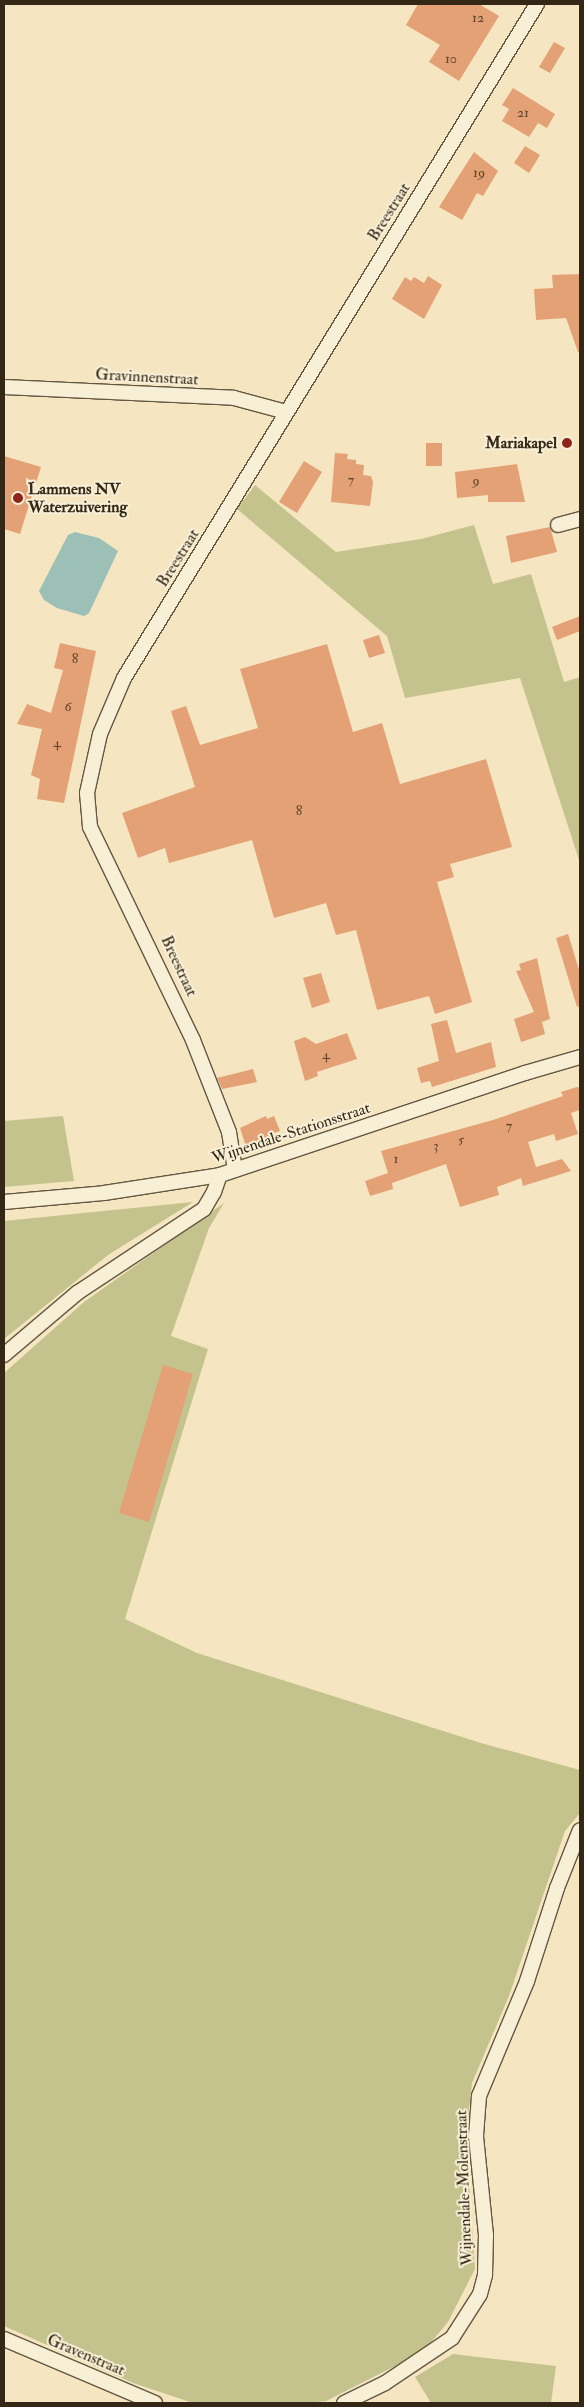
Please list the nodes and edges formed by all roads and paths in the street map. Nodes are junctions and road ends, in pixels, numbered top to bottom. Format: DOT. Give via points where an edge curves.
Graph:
graph roads {
  1 [pos="537,4"];
  2 [pos="4,387"];
  3 [pos="286,412"];
  4 [pos="580,519"];
  5 [pos="558,524"];
  6 [pos="580,1058"];
  7 [pos="235,1170"];
  8 [pos="220,1175"];
  9 [pos="4,1202"];
  10 [pos="4,1355"];
  11 [pos="580,1830"];
  12 [pos="4,2339"];
  13 [pos="155,2403"];
  14 [pos="344,2403"];
  1 -- 3 [label="street, Breestraat"];
  2 -- 3 [label="street, Gravinnenstraat" via="234,398"];
  3 -- 7 [label="street, Breestraat" via="124,678 100,734 87,793 90,827 193,1040 229,1132"];
  4 -- 5 [label="street"];
  6 -- 7 [label="street, Wijnendale-Stationsstraat" via="525,1073"];
  7 -- 8 [label="street, Wijnendale-Stationsstraat"];
  8 -- 9 [label="street, Wijnendale-Stationsstraat" via="104,1193"];
  8 -- 10 [label="street" via="204,1209 77,1293"];
  11 -- 14 [label="street, Wijnendale-Molenstraat" via="559,1880 527,1981 478,2102 476,2136 486,2235 485,2275 480,2294 452,2338 386,2383"];
  12 -- 13 [label="street, Gravenstraat"];
}
